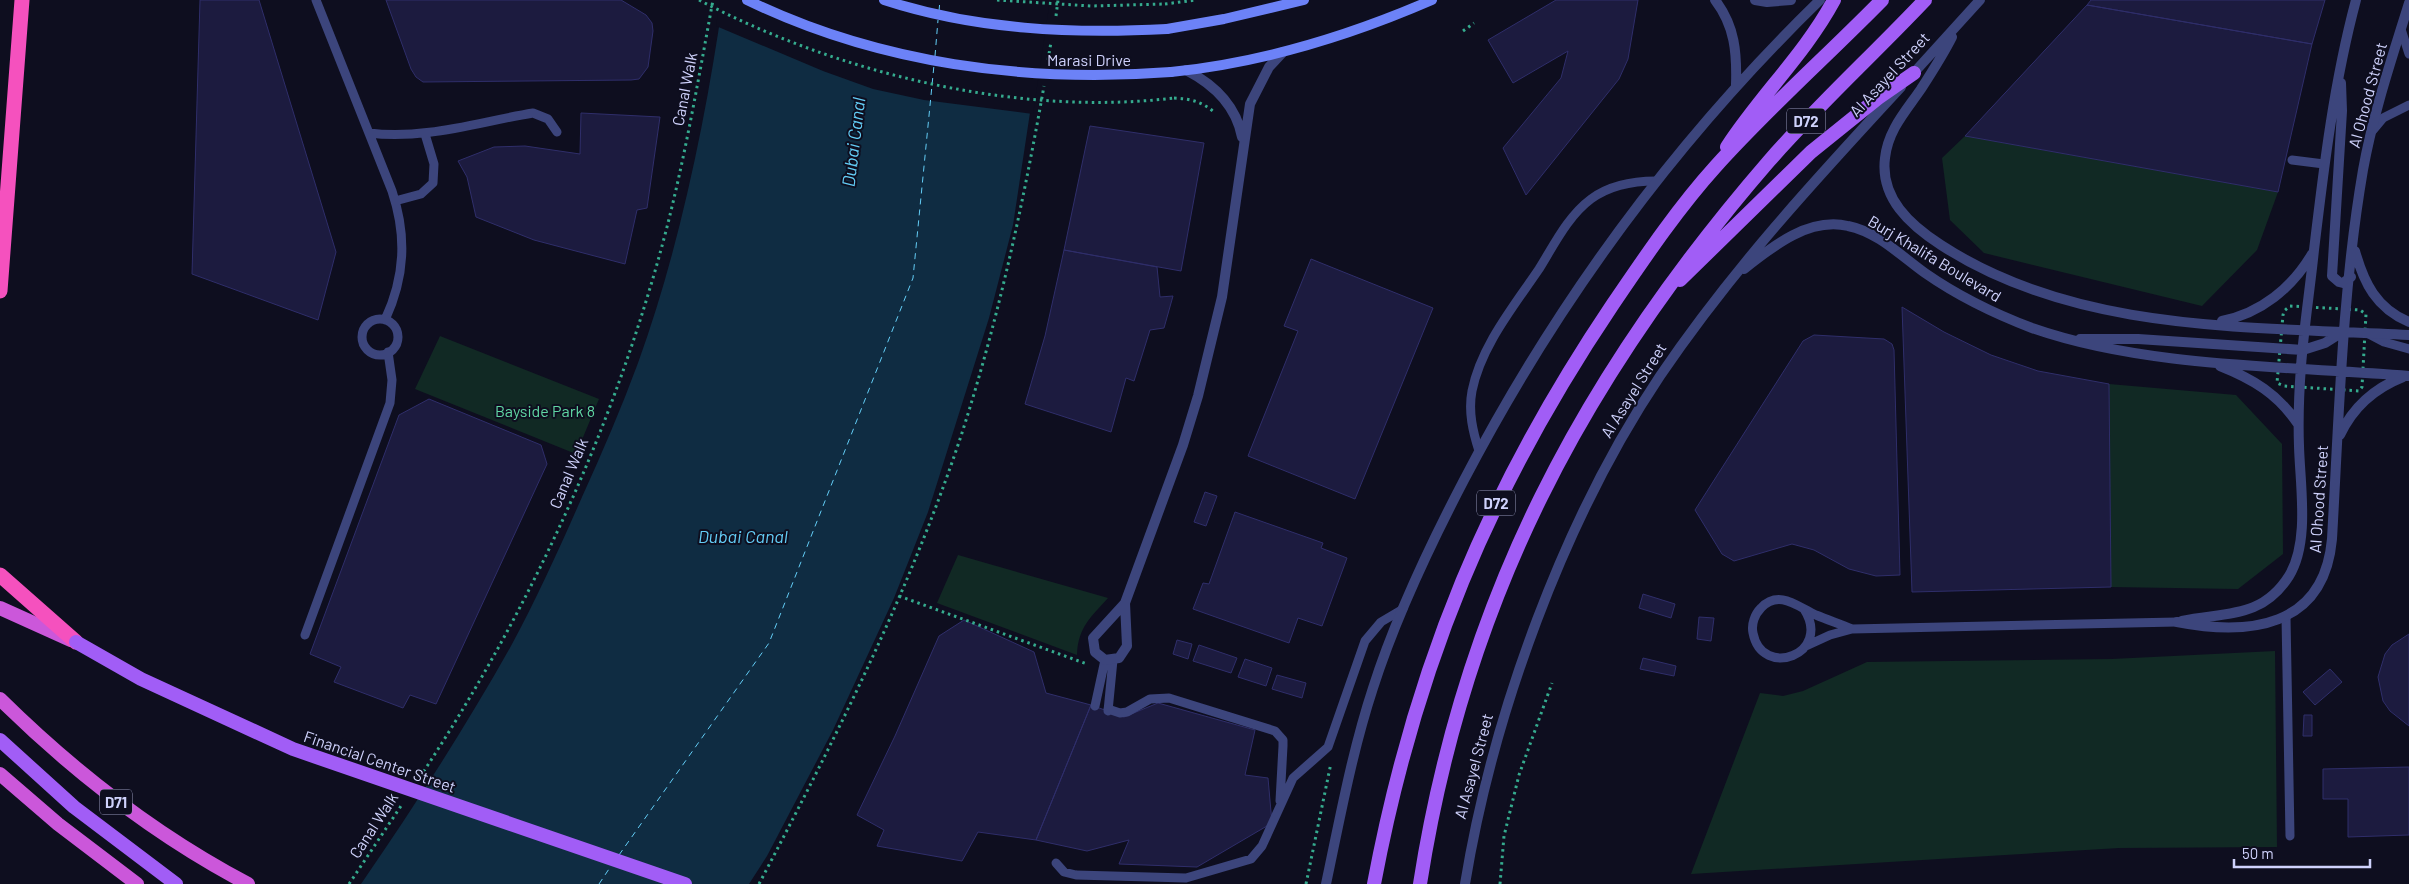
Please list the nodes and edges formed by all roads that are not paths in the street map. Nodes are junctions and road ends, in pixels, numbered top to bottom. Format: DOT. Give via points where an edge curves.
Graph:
graph roads {
  1 [pos="22,0"];
  2 [pos="316,0"];
  3 [pos="747,0"];
  4 [pos="884,0"];
  5 [pos="1304,0"];
  6 [pos="1432,0"];
  7 [pos="1715,0"];
  8 [pos="1755,0"];
  9 [pos="1791,0"];
  10 [pos="1820,0"];
  11 [pos="1834,0"];
  12 [pos="1882,0"];
  13 [pos="1925,0"];
  14 [pos="1980,0"];
  15 [pos="2356,0"];
  16 [pos="2409,3"];
  17 [pos="1960,23"];
  18 [pos="2401,28"];
  19 [pos="1283,52"];
  20 [pos="2409,54"];
  21 [pos="1186,70"];
  22 [pos="2339,72"];
  23 [pos="1914,73"];
  24 [pos="1736,85"];
  25 [pos="2409,105"];
  26 [pos="2373,130"];
  27 [pos="556,132"];
  28 [pos="369,133"];
  29 [pos="425,134"];
  30 [pos="1244,145"];
  31 [pos="2292,160"];
  32 [pos="2324,164"];
  33 [pos="1715,167"];
  34 [pos="1656,181"];
  35 [pos="395,201"];
  36 [pos="2354,245"];
  37 [pos="2315,249"];
  38 [pos="1733,277"];
  39 [pos="2350,277"];
  40 [pos="0,292"];
  41 [pos="1663,293"];
  42 [pos="385,320"];
  43 [pos="2409,322"];
  44 [pos="2212,324"];
  45 [pos="2305,330"];
  46 [pos="2344,331"];
  47 [pos="2366,332"];
  48 [pos="2409,335"];
  49 [pos="2070,340"];
  50 [pos="2409,348"];
  51 [pos="2303,350"];
  52 [pos="388,352"];
  53 [pos="2209,362"];
  54 [pos="2301,368"];
  55 [pos="2341,371"];
  56 [pos="2408,376"];
  57 [pos="2298,424"];
  58 [pos="2338,440"];
  59 [pos="1479,451"];
  60 [pos="0,574"];
  61 [pos="1125,603"];
  62 [pos="0,608"];
  63 [pos="1403,609"];
  64 [pos="1804,609"];
  65 [pos="2286,617"];
  66 [pos="2177,622"];
  67 [pos="1852,629"];
  68 [pos="305,635"];
  69 [pos="76,642"];
  70 [pos="1806,646"];
  71 [pos="1109,660"];
  72 [pos="0,699"];
  73 [pos="1095,706"];
  74 [pos="0,740"];
  75 [pos="0,774"];
  76 [pos="1279,806"];
  77 [pos="2290,836"];
  78 [pos="1056,863"];
  79 [pos="137,884"];
  80 [pos="176,884"];
  81 [pos="248,884"];
  82 [pos="685,884"];
  83 [pos="1326,884"];
  84 [pos="1374,884"];
  85 [pos="1420,884"];
  86 [pos="1465,884"];
  1 -- 40 [label="highway"];
  2 -- 28 [label="lane"];
  3 -- 21 [label="main road, Marasi Drive, bridge" via="834,35 958,65 1043,75 1128,75"];
  4 -- 5 [label="main road, Marasi Drive, bridge" via="931,13 1009,26 1089,32 1167,28 1224,19"];
  6 -- 19 [label="main road, Marasi Drive" via="1385,20"];
  7 -- 24 [label="street" via="1732,31"];
  8 -- 9 [label="street"];
  10 -- 24 [label="street"];
  11 -- 33 [label="main road" via="1814,34 1750,112"];
  12 -- 33 [label="main road, D72"];
  13 -- 41 [label="main road, Al Asayel Street / D72" via="1771,159"];
  14 -- 17 [label="street, Al Asayel Street"];
  15 -- 22 [label="street, Al Ohood Street"];
  16 -- 18 [label="street, Al Ohood Street"];
  17 -- 23 [label="street, Al Asayel Street"];
  17 -- 44 [label="street" via="1889,137 1885,159 1886,182 1894,202 1908,220 1962,259 2023,288 2096,308"];
  18 -- 20 [label="lane"];
  18 -- 26 [label="street, Al Ohood Street"];
  19 -- 21 [label="main road, Marasi Drive"];
  19 -- 30 [label="street" via="1258,85 1250,104"];
  21 -- 30 [label="street" via="1214,88 1225,100 1241,129"];
  22 -- 32 [label="street, Al Ohood Street"];
  22 -- 39 [label="street" via="2342,111 2332,276 2343,283"];
  23 -- 38 [label="street, Al Asayel Street" via="1796,199"];
  23 -- 41 [label="main road" via="1811,152 1697,266"];
  24 -- 34 [label="street"];
  25 -- 26 [label="lane" via="2384,118"];
  26 -- 36 [label="street, Al Ohood Street" via="2361,187"];
  27 -- 29 [label="lane" via="548,119 533,113"];
  28 -- 29 [label="lane"];
  28 -- 35 [label="lane"];
  29 -- 35 [label="lane" via="434,164 433,182 421,194"];
  30 -- 61 [label="street" via="1231,246 1209,355 1183,445"];
  31 -- 32 [label="lane"];
  32 -- 37 [label="street, Al Ohood Street"];
  33 -- 84 [label="main road, D72" via="1635,272 1570,369 1534,430 1482,533 1454,598 1414,715 1397,775"];
  34 -- 59 [label="street" via="1559,316"];
  34 -- 59 [label="lane" via="1622,184 1592,198 1579,209 1553,247 1500,329 1476,374 1470,413"];
  35 -- 42 [label="lane" via="402,235 402,261 398,286"];
  36 -- 39 [label="street, Al Ohood Street"];
  36 -- 43 [label="street" via="2361,272 2372,294 2389,311"];
  37 -- 44 [label="street" via="2298,276 2274,298 2245,315"];
  37 -- 45 [label="street, Al Ohood Street"];
  38 -- 49 [label="street, Burj Khalifa Boulevard" via="1789,237 1808,228 1828,224 1848,226 1867,232 1926,274 1969,299"];
  38 -- 86 [label="street, Al Asayel Street" via="1637,413 1574,536 1537,624 1502,724 1478,811"];
  39 -- 46 [label="street, Al Ohood Street"];
  41 -- 85 [label="main road, Al Asayel Street / D72" via="1603,382 1530,518 1504,577 1466,680 1451,732"];
  42 -- 52 [label="lane" via="394,326 397,335 395,345"];
  42 -- 52 [label="lane" via="373,320 367,324 362,341 375,354"];
  44 -- 45 [label="street"];
  45 -- 46 [label="street"];
  45 -- 51 [label="street, Al Ohood Street"];
  46 -- 47 [label="street"];
  46 -- 51 [label="street" via="2325,343"];
  46 -- 55 [label="street, Al Ohood Street"];
  47 -- 48 [label="street"];
  47 -- 50 [label="lane" via="2390,344"];
  49 -- 51 [label="street" via="2115,338"];
  49 -- 53 [label="street, Burj Khalifa Boulevard"];
  51 -- 54 [label="street, Al Ohood Street"];
  52 -- 68 [label="lane" via="392,380 390,403"];
  53 -- 54 [label="street, Burj Khalifa Boulevard"];
  53 -- 57 [label="street" via="2244,375 2266,388 2284,404"];
  54 -- 55 [label="street, Burj Khalifa Boulevard"];
  54 -- 57 [label="street, Al Ohood Street"];
  55 -- 56 [label="street, Burj Khalifa Boulevard"];
  55 -- 58 [label="street, Al Ohood Street"];
  56 -- 58 [label="street" via="2385,385 2365,399 2349,418"];
  57 -- 66 [label="street, Al Ohood Street" via="2301,539 2289,576 2262,604 2244,612"];
  58 -- 65 [label="street, Al Ohood Street" via="2328,566 2307,601"];
  59 -- 63 [label="street"];
  60 -- 69 [label="highway"];
  61 -- 71 [label="street" via="1127,646 1119,658"];
  61 -- 71 [label="street" via="1093,638 1095,652"];
  62 -- 69 [label="highway"];
  63 -- 76 [label="lane" via="1381,622 1365,640 1328,748 1293,778"];
  63 -- 83 [label="street" via="1362,726"];
  64 -- 67 [label="lane"];
  64 -- 70 [label="lane" via="1812,627"];
  64 -- 70 [label="lane" via="1795,602 1772,601 1758,612 1752,629 1754,640 1770,656 1790,658"];
  65 -- 66 [label="street, Al Ohood Street" via="2247,627 2214,628"];
  65 -- 77 [label="lane"];
  66 -- 67 [label="lane"];
  67 -- 70 [label="lane"];
  69 -- 82 [label="main road, Financial Center Street, bridge" via="141,679 293,749"];
  71 -- 73 [label="lane"];
  71 -- 76 [label="lane" via="1108,710 1127,712 1150,699 1169,698 1275,730 1283,740"];
  72 -- 81 [label="highway, D71" via="61,756 134,815 195,855"];
  74 -- 80 [label="main road" via="74,807"];
  75 -- 79 [label="highway" via="58,824"];
  76 -- 78 [label="lane" via="1257,854 1234,866 1186,878 1073,874 1064,872"];
}
